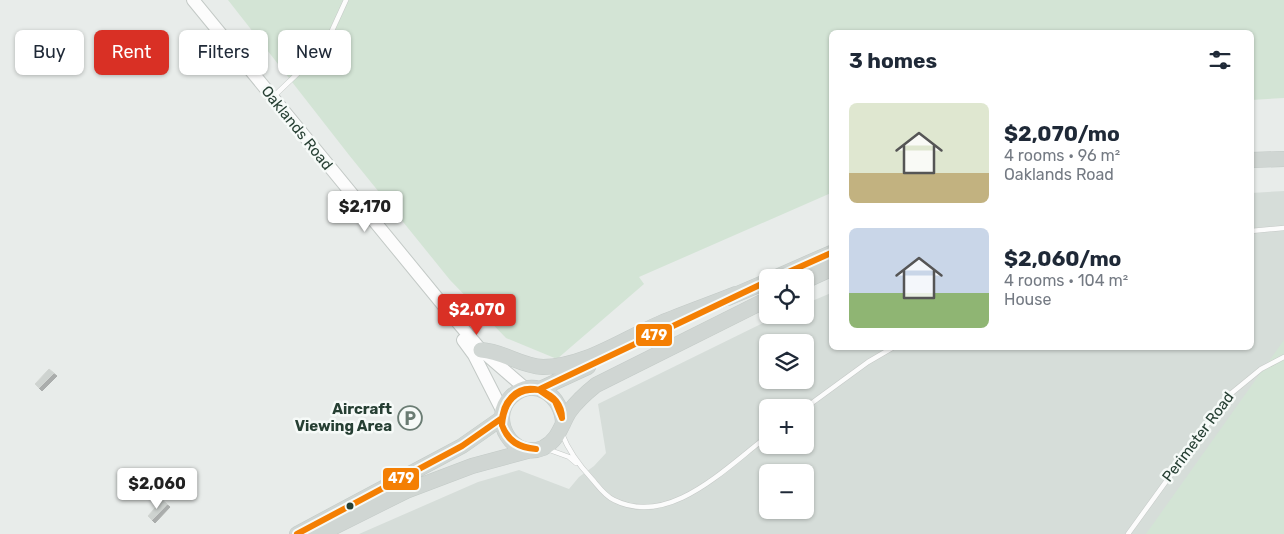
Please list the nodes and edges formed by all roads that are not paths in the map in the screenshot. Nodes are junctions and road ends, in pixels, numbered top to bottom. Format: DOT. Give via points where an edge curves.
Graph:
graph roads {
  1 [pos="193,0"];
  2 [pos="346,0"];
  3 [pos="272,97"];
  4 [pos="1284,159"];
  5 [pos="1254,160"];
  6 [pos="1284,168"];
  7 [pos="1254,170"];
  8 [pos="1284,228"];
  9 [pos="1254,231"];
  10 [pos="829,254"];
  11 [pos="795,269"];
  12 [pos="829,270"];
  13 [pos="814,277"];
  14 [pos="759,284"];
  15 [pos="736,294"];
  16 [pos="759,303"];
  17 [pos="889,350"];
  18 [pos="477,352"];
  19 [pos="1284,357"];
  20 [pos="533,389"];
  21 [pos="814,401"];
  22 [pos="502,415"];
  23 [pos="562,427"];
  24 [pos="759,443"];
  25 [pos="537,449"];
  26 [pos="579,465"];
  27 [pos="297,534"];
  28 [pos="320,534"];
  29 [pos="1128,534"];
  1 -- 3 [label="main road, Oaklands Road"];
  2 -- 3 [label="lane" via="318,54"];
  3 -- 18 [label="main road, Oaklands Road"];
  4 -- 5 [label="main road"];
  6 -- 7 [label="main road"];
  8 -- 9 [label="lane"];
  10 -- 11 [label="main road"];
  12 -- 13 [label="main road"];
  14 -- 15 [label="main road"];
  15 -- 18 [label="main road" via="569,364 528,366 492,350"];
  15 -- 20 [label="main road"];
  16 -- 23 [label="main road" via="612,375 586,392"];
  17 -- 21 [label="lane"];
  18 -- 20 [label="main road, Oaklands Road"];
  18 -- 22 [label="main road, Oaklands Road"];
  19 -- 29 [label="lane, Perimeter Road" via="1261,369 1228,396"];
  20 -- 22 [label="main road" via="511,397"];
  20 -- 23 [label="main road" via="555,398 563,414"];
  22 -- 25 [label="main road" via="503,427 513,443"];
  22 -- 27 [label="main road" via="462,446"];
  23 -- 25 [label="main road" via="554,441"];
  23 -- 26 [label="lane" via="567,447"];
  24 -- 26 [label="lane" via="690,494 664,506 645,507 612,500"];
  25 -- 26 [label="lane" via="569,457"];
  25 -- 28 [label="main road" via="472,466 406,490"];
}
